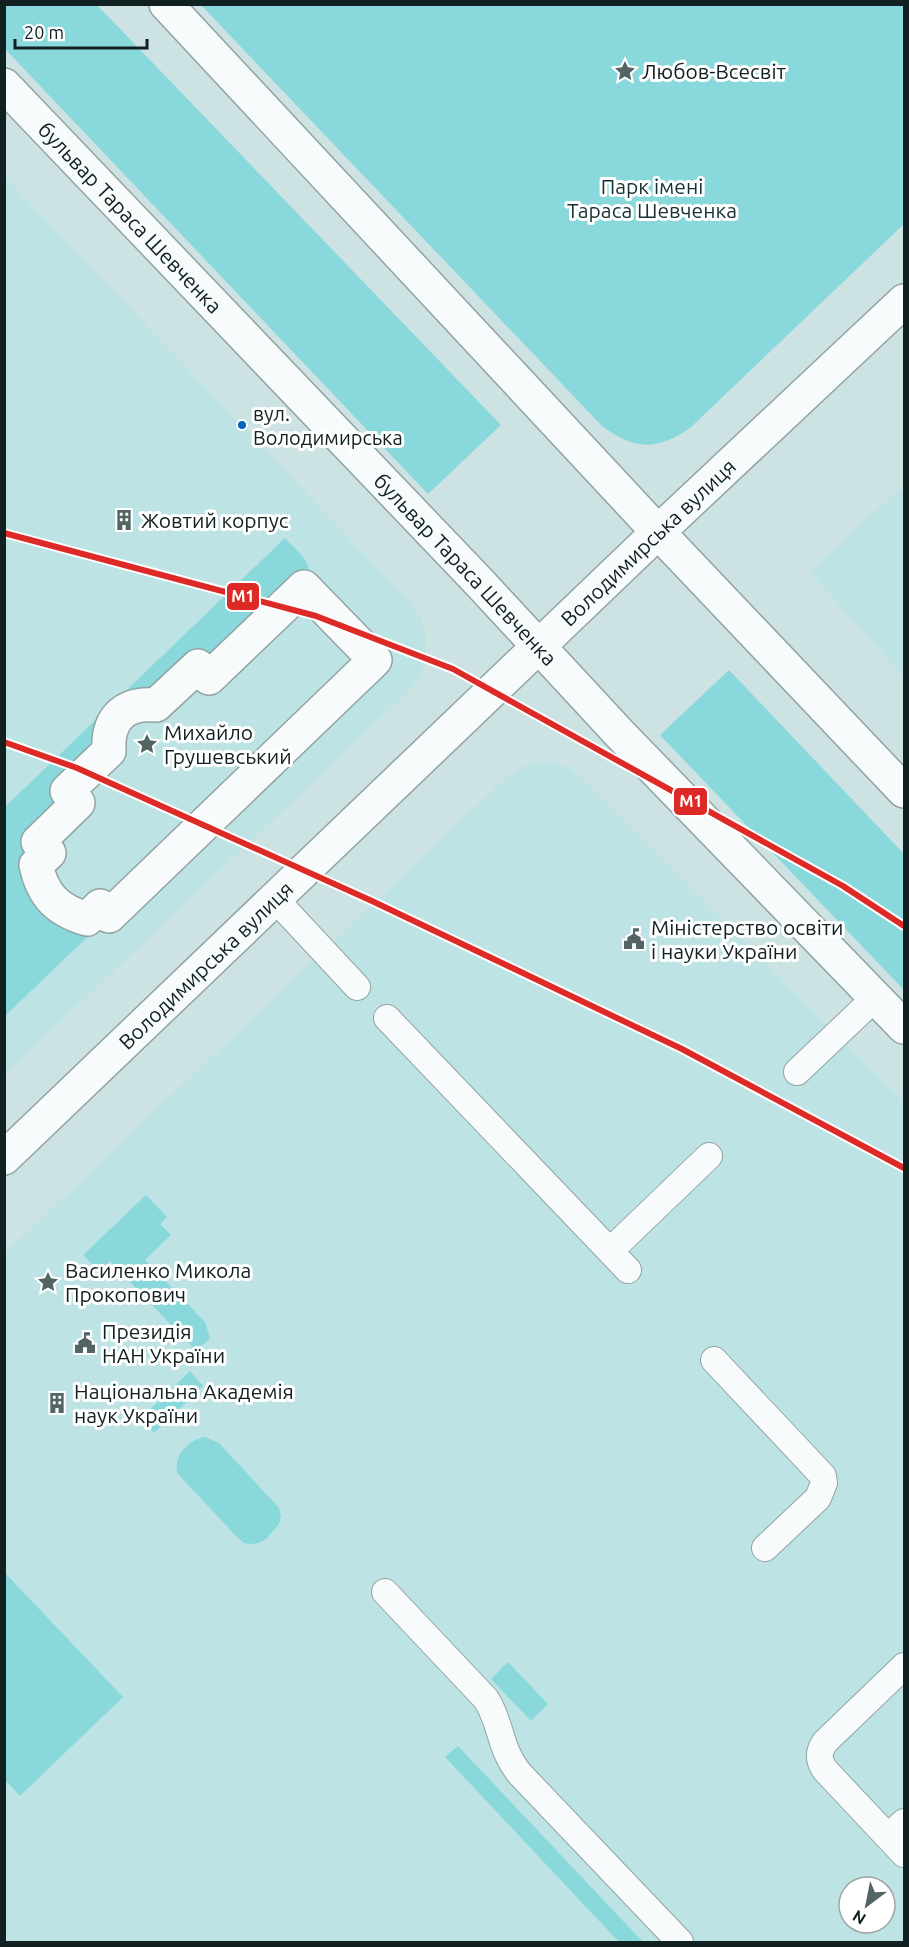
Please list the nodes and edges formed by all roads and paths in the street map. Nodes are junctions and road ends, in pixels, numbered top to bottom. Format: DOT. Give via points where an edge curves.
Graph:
graph roads {
  1 [pos="166,4"];
  2 [pos="4,85"];
  3 [pos="904,301"];
  4 [pos="658,532"];
  5 [pos="538,647"];
  6 [pos="904,791"];
  7 [pos="276,900"];
  8 [pos="109,916"];
  9 [pos="357,987"];
  10 [pos="876,997"];
  11 [pos="387,1018"];
  12 [pos="904,1027"];
  13 [pos="797,1072"];
  14 [pos="709,1156"];
  15 [pos="4,1158"];
  16 [pos="610,1251"];
  17 [pos="628,1270"];
  18 [pos="714,1360"];
  19 [pos="765,1548"];
  20 [pos="385,1592"];
  21 [pos="904,1666"];
  22 [pos="899,1838"];
  23 [pos="680,1942"];
  1 -- 4 [label="main road"];
  2 -- 5 [label="main road, бульвар Тараса Шевченка"];
  3 -- 4 [label="main road, Володимирська вулиця"];
  4 -- 5 [label="main road, Володимирська вулиця"];
  4 -- 6 [label="main road"];
  5 -- 7 [label="main road, Володимирська вулиця"];
  5 -- 10 [label="main road, бульвар Тараса Шевченка"];
  7 -- 9 [label="lane"];
  7 -- 15 [label="main road, Володимирська вулиця"];
  8 -- 8 [label="main road" via="375,660 304,586 209,678 198,666 156,705 130,707 120,714 108,737 109,751 67,791 78,803 38,842 49,853 36,866 39,878 62,910 87,919 100,906"];
  10 -- 12 [label="main road, бульвар Тараса Шевченка"];
  10 -- 13 [label="lane"];
  11 -- 16 [label="lane"];
  14 -- 16 [label="lane"];
  16 -- 17 [label="lane"];
  18 -- 19 [label="lane" via="823,1476 818,1497"];
  20 -- 23 [label="lane" via="486,1699 505,1752 519,1773"];
  21 -- 22 [label="lane" via="825,1742 819,1756 825,1770"];
}
